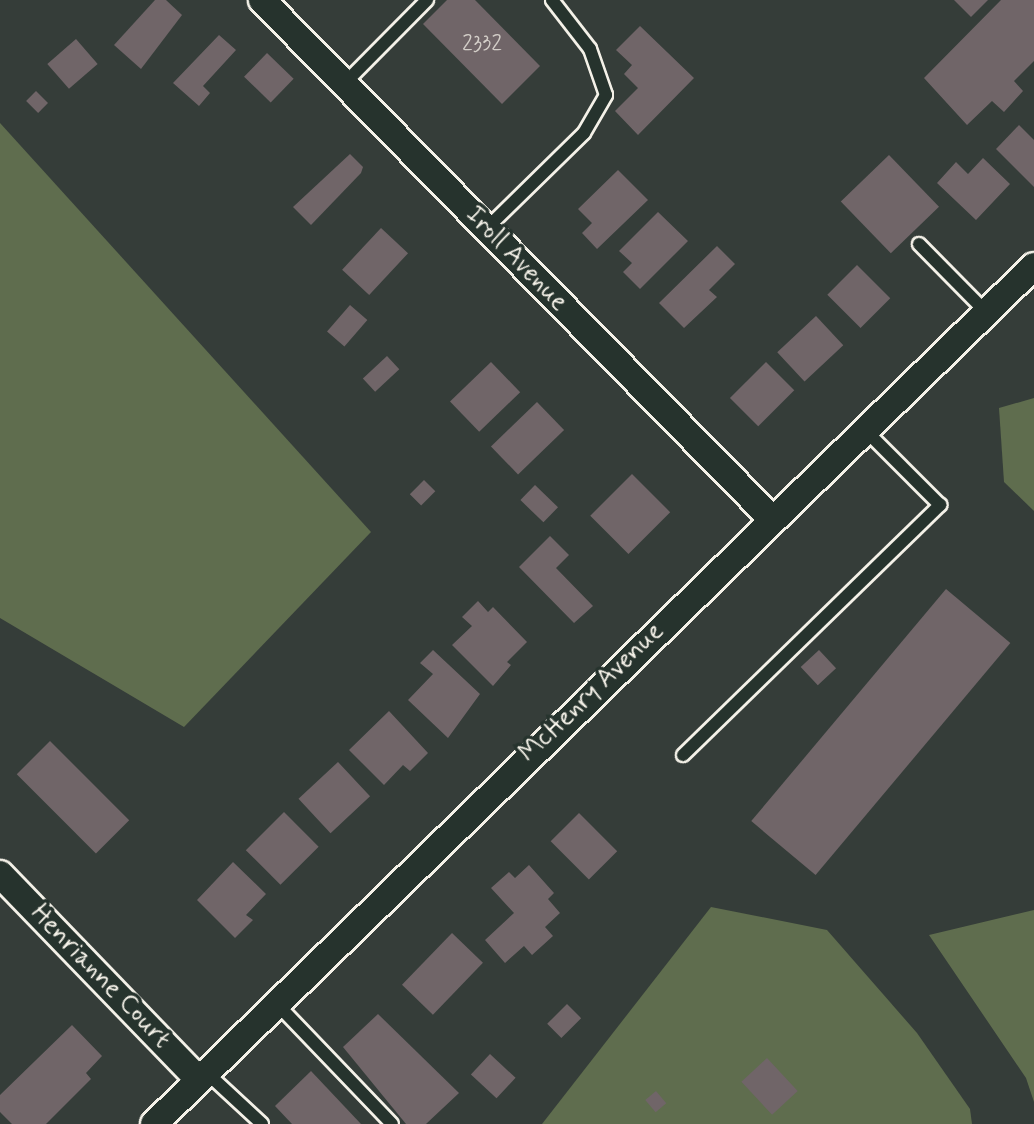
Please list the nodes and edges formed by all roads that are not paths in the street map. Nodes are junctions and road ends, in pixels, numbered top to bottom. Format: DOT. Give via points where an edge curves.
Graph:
graph roads {
  1 [pos="262,0"];
  2 [pos="427,0"];
  3 [pos="552,0"];
  4 [pos="344,84"];
  5 [pos="486,229"];
  6 [pos="919,244"];
  7 [pos="1034,266"];
  8 [pos="986,312"];
  9 [pos="864,429"];
  10 [pos="771,518"];
  11 [pos="683,755"];
  12 [pos="0,874"];
  13 [pos="277,1004"];
  14 [pos="203,1076"];
  15 [pos="154,1124"];
  16 [pos="262,1124"];
  17 [pos="392,1124"];
  1 -- 4 [label="street, Iroll Avenue"];
  2 -- 4 [label="lane"];
  3 -- 5 [label="lane" via="590,49 606,95 584,133"];
  4 -- 5 [label="street, Iroll Avenue"];
  5 -- 10 [label="street, Iroll Avenue"];
  6 -- 8 [label="lane"];
  7 -- 8 [label="street, McHenry Avenue"];
  8 -- 9 [label="street, McHenry Avenue"];
  9 -- 10 [label="street, McHenry Avenue"];
  9 -- 11 [label="lane" via="940,505"];
  10 -- 13 [label="street, McHenry Avenue"];
  12 -- 14 [label="street, Henrianne Court"];
  13 -- 14 [label="street, McHenry Avenue"];
  13 -- 17 [label="lane"];
  14 -- 15 [label="street, McHenry Avenue"];
  14 -- 16 [label="lane"];
}
